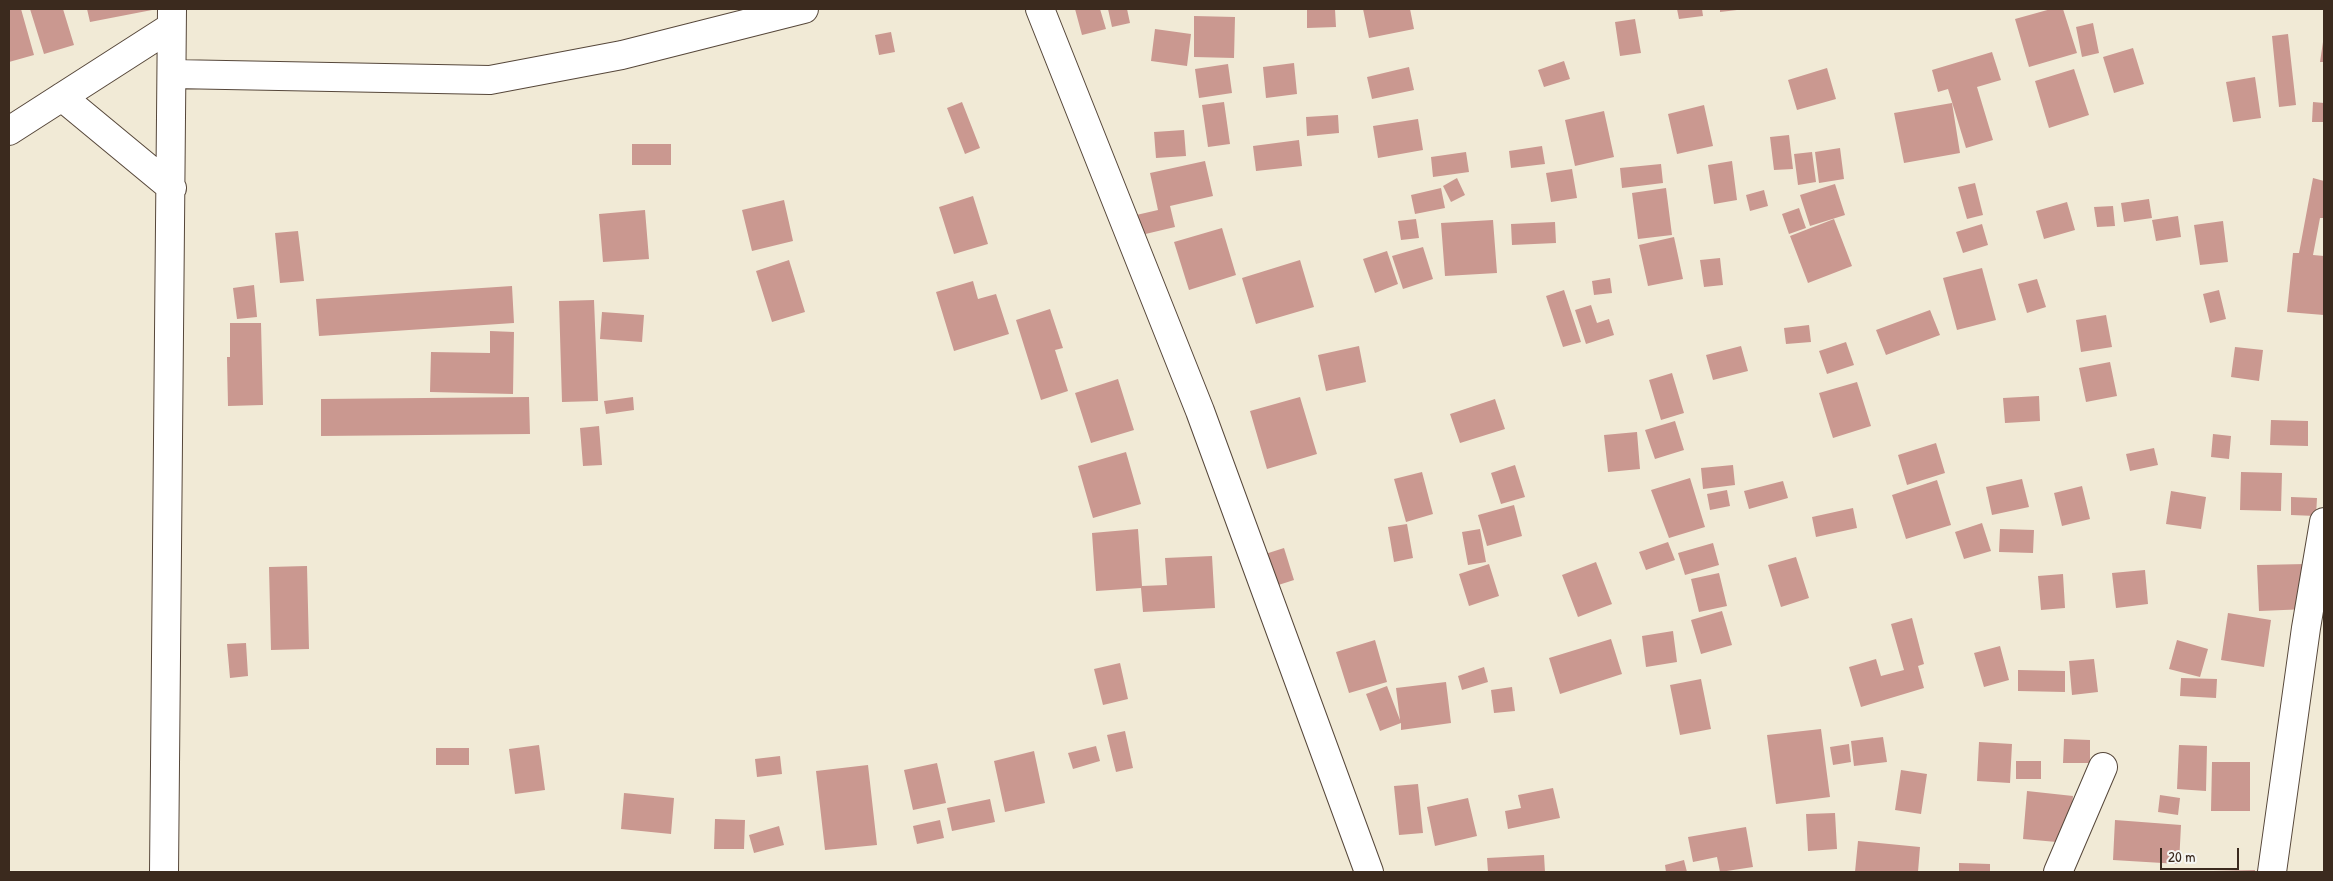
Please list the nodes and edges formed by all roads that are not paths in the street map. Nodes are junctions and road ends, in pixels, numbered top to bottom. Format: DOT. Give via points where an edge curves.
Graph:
graph roads {
  1 [pos="804,9"];
  2 [pos="1040,9"];
  3 [pos="172,18"];
  4 [pos="173,74"];
  5 [pos="62,97"];
  6 [pos="9,131"];
  7 [pos="172,188"];
  8 [pos="2324,522"];
  9 [pos="2103,767"];
  10 [pos="164,872"];
  11 [pos="1369,872"];
  12 [pos="2058,872"];
  13 [pos="2272,872"];
  1 -- 4 [label="street" via="622,55 490,80"];
  2 -- 11 [label="street" via="1200,411"];
  3 -- 4 [label="street"];
  3 -- 5 [label="street"];
  4 -- 7 [label="street"];
  5 -- 6 [label="street"];
  5 -- 7 [label="street"];
  7 -- 10 [label="street"];
  8 -- 13 [label="street"];
  9 -- 12 [label="street"];
}
